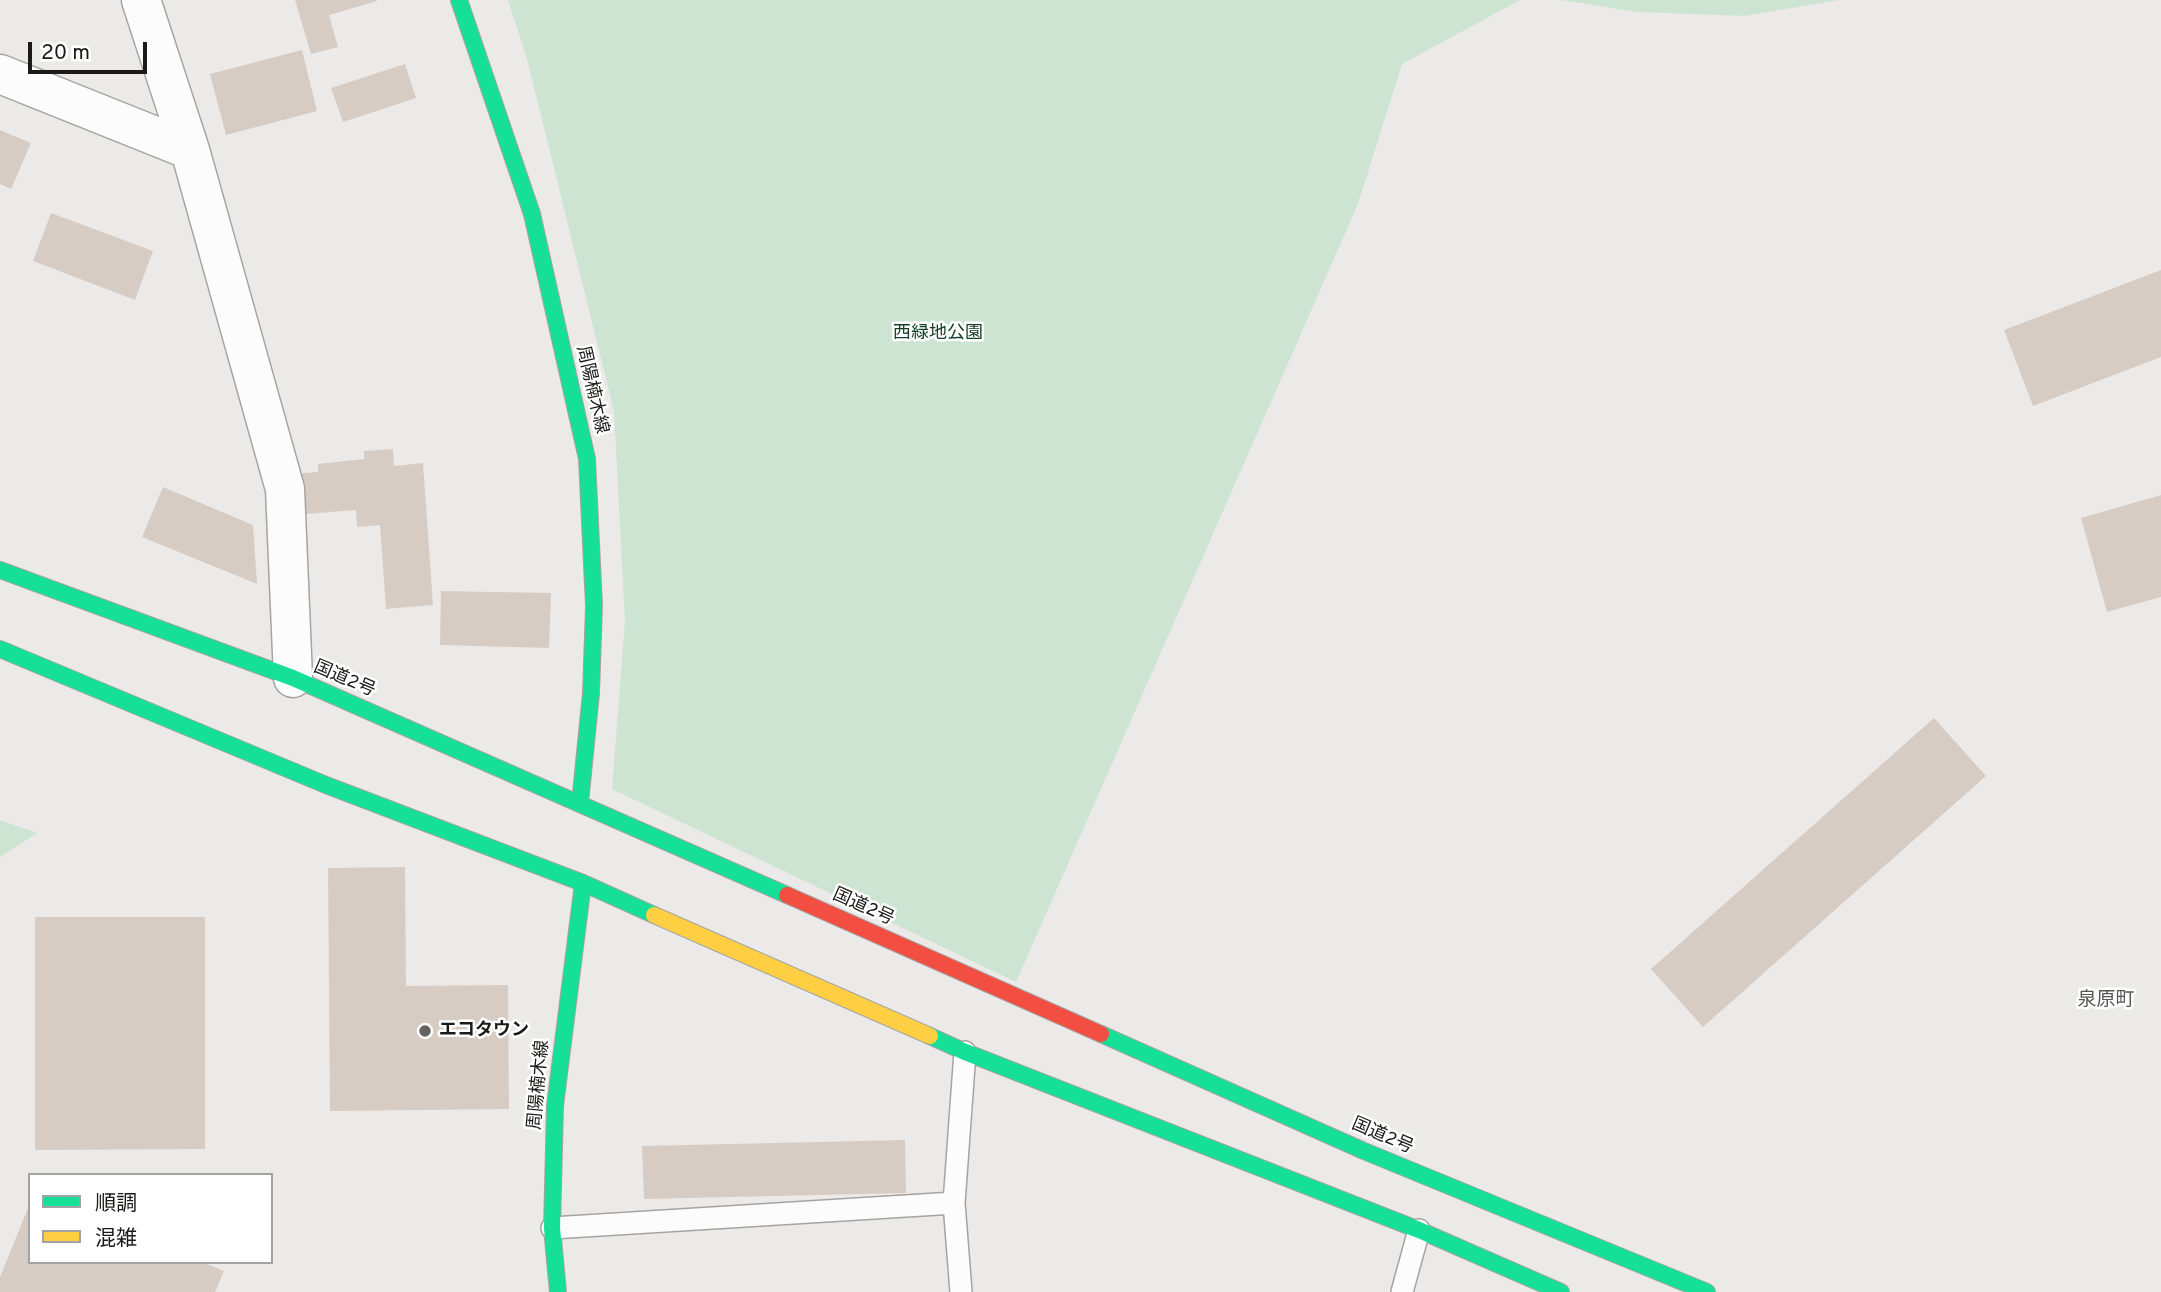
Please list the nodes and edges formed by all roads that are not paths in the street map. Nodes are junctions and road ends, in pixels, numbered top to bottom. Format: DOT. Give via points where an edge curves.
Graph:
graph roads {
  1 [pos="141,0"];
  2 [pos="458,0"];
  3 [pos="0,74"];
  4 [pos="190,150"];
  5 [pos="0,570"];
  6 [pos="0,649"];
  7 [pos="293,678"];
  8 [pos="580,803"];
  9 [pos="583,883"];
  10 [pos="965,1052"];
  11 [pos="954,1203"];
  12 [pos="552,1228"];
  13 [pos="1419,1230"];
  14 [pos="558,1292"];
  15 [pos="961,1292"];
  16 [pos="1402,1292"];
  17 [pos="1561,1292"];
  18 [pos="1707,1292"];
  1 -- 4 [label="street"];
  2 -- 8 [label="main road, 周陽楠木線" via="532,214 587,459 594,606"];
  3 -- 4 [label="street"];
  4 -- 7 [label="street" via="285,489"];
  5 -- 7 [label="main road, 国道2号"];
  6 -- 9 [label="main road" via="326,785"];
  7 -- 8 [label="main road, 国道2号"];
  8 -- 18 [label="main road, 国道2号" via="1364,1151"];
  9 -- 10 [label="main road"];
  9 -- 12 [label="main road, 周陽楠木線" via="555,1106"];
  10 -- 11 [label="lane"];
  10 -- 13 [label="main road"];
  11 -- 12 [label="lane"];
  11 -- 15 [label="lane"];
  12 -- 14 [label="main road, 周陽楠木線"];
  13 -- 16 [label="lane"];
  13 -- 17 [label="main road"];
}
